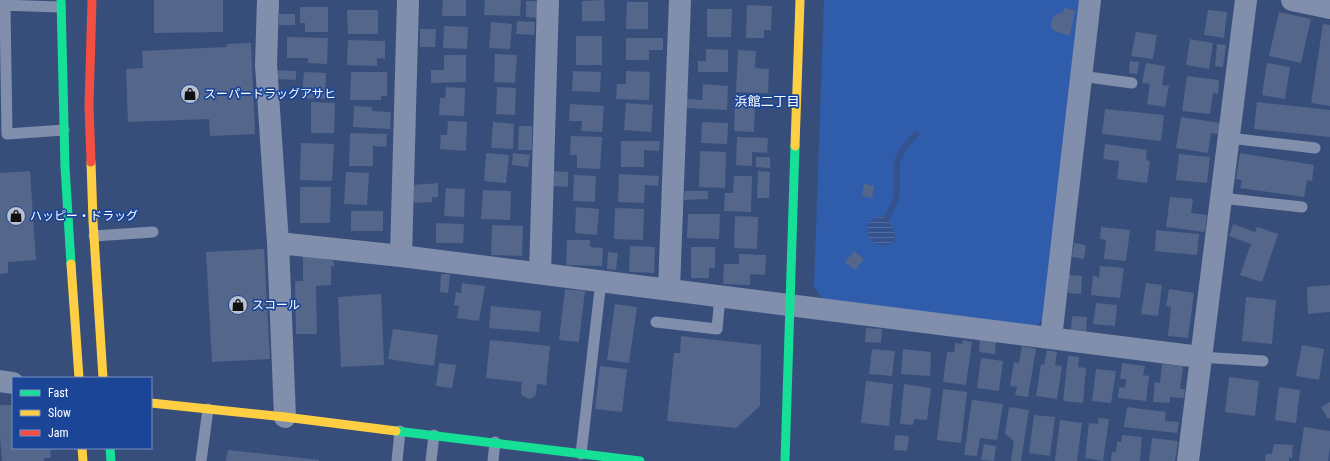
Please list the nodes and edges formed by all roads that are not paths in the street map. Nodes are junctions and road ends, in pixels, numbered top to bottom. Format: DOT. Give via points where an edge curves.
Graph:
graph roads {
  1 [pos="92,0"];
  2 [pos="268,0"];
  3 [pos="408,0"];
  4 [pos="548,0"];
  5 [pos="680,0"];
  6 [pos="800,0"];
  7 [pos="1090,0"];
  8 [pos="1246,0"];
  9 [pos="1292,0"];
  10 [pos="61,4"];
  11 [pos="3,5"];
  12 [pos="1330,8"];
  13 [pos="1081,76"];
  14 [pos="1132,83"];
  15 [pos="64,130"];
  16 [pos="1228,138"];
  17 [pos="1315,148"];
  18 [pos="1221,198"];
  19 [pos="1302,207"];
  20 [pos="153,232"];
  21 [pos="94,236"];
  22 [pos="278,243"];
  23 [pos="401,256"];
  24 [pos="540,273"];
  25 [pos="601,281"];
  26 [pos="669,290"];
  27 [pos="720,296"];
  28 [pos="790,305"];
  29 [pos="656,322"];
  30 [pos="1051,338"];
  31 [pos="1200,357"];
  32 [pos="1263,361"];
  33 [pos="79,377"];
  34 [pos="103,377"];
  35 [pos="0,381"];
  36 [pos="12,383"];
  37 [pos="152,403"];
  38 [pos="208,409"];
  39 [pos="285,417"];
  40 [pos="400,431"];
  41 [pos="434,435"];
  42 [pos="495,442"];
  43 [pos="82,449"];
  44 [pos="110,449"];
  45 [pos="581,454"];
  46 [pos="83,461"];
  47 [pos="111,461"];
  48 [pos="201,461"];
  49 [pos="397,461"];
  50 [pos="430,461"];
  51 [pos="493,461"];
  52 [pos="640,461"];
  53 [pos="785,461"];
  54 [pos="1188,461"];
  1 -- 21 [label="street" via="89,106"];
  2 -- 22 [label="street" via="266,65"];
  3 -- 23 [label="street"];
  4 -- 24 [label="street"];
  5 -- 26 [label="street"];
  6 -- 28 [label="street"];
  7 -- 13 [label="street"];
  8 -- 16 [label="street"];
  9 -- 12 [label="street"];
  10 -- 11 [label="lane"];
  10 -- 15 [label="street"];
  11 -- 15 [label="lane" via="7,134"];
  13 -- 14 [label="lane"];
  13 -- 30 [label="street"];
  15 -- 33 [label="street"];
  16 -- 17 [label="lane"];
  16 -- 18 [label="street"];
  18 -- 19 [label="lane"];
  18 -- 31 [label="street"];
  20 -- 21 [label="lane"];
  21 -- 34 [label="street"];
  22 -- 23 [label="street"];
  22 -- 39 [label="street"];
  23 -- 24 [label="street"];
  24 -- 25 [label="street"];
  25 -- 26 [label="street"];
  25 -- 45 [label="lane"];
  26 -- 27 [label="street"];
  27 -- 28 [label="street"];
  27 -- 29 [label="lane" via="717,329"];
  28 -- 30 [label="street"];
  28 -- 53 [label="street"];
  30 -- 31 [label="street"];
  31 -- 32 [label="lane"];
  31 -- 54 [label="street"];
  35 -- 36 [label="street"];
  37 -- 38 [label="street"];
  38 -- 39 [label="street"];
  38 -- 48 [label="lane"];
  39 -- 40 [label="street"];
  40 -- 41 [label="street"];
  40 -- 49 [label="lane"];
  41 -- 42 [label="street"];
  41 -- 50 [label="lane"];
  42 -- 45 [label="street"];
  42 -- 51 [label="lane"];
  43 -- 46 [label="street"];
  44 -- 47 [label="street"];
  45 -- 52 [label="street"];
}
